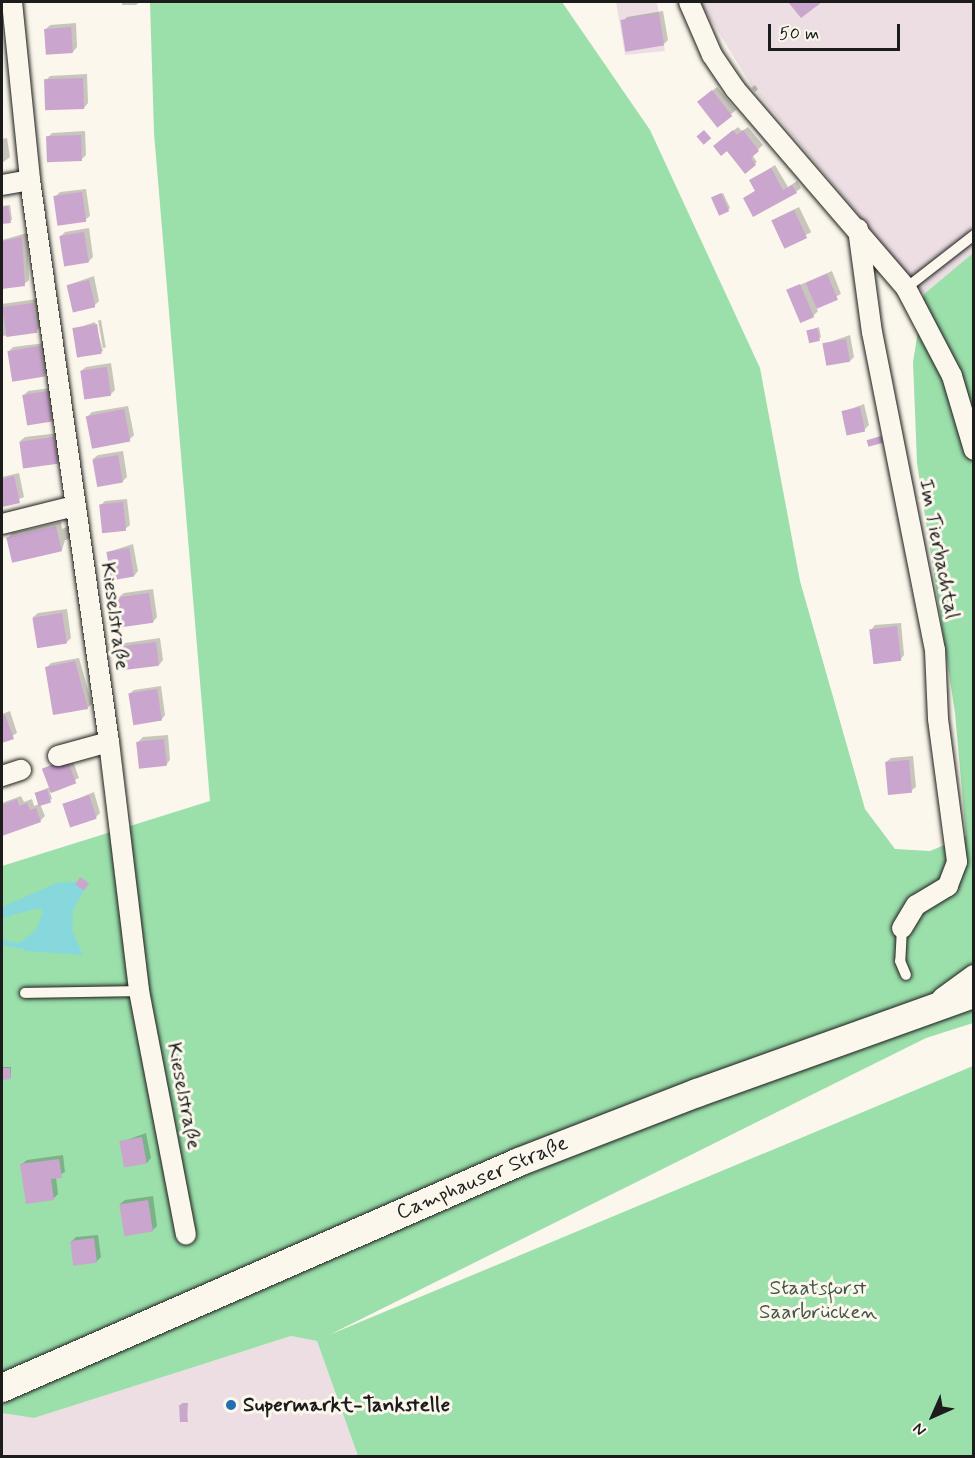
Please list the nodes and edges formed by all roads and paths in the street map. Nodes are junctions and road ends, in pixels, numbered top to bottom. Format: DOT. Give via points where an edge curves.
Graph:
graph roads {
  1 [pos="12,2"];
  2 [pos="689,2"];
  3 [pos="30,180"];
  4 [pos="2,186"];
  5 [pos="858,229"];
  6 [pos="974,235"];
  7 [pos="906,288"];
  8 [pos="974,450"];
  9 [pos="75,506"];
  10 [pos="2,524"];
  11 [pos="109,742"];
  12 [pos="58,756"];
  13 [pos="21,770"];
  14 [pos="2,776"];
  15 [pos="902,928"];
  16 [pos="906,975"];
  17 [pos="974,975"];
  18 [pos="139,991"];
  19 [pos="25,993"];
  20 [pos="974,994"];
  21 [pos="922,1013"];
  22 [pos="186,1235"];
  23 [pos="2,1388"];
  1 -- 3 [label="street, Kieselstraße"];
  2 -- 5 [label="street" via="712,55 735,89"];
  3 -- 4 [label="street"];
  3 -- 9 [label="street, Kieselstraße"];
  5 -- 7 [label="street"];
  5 -- 15 [label="street, Im Tierbachtal" via="872,332 935,650 938,719 957,862 948,886 916,905"];
  6 -- 7 [label="lane"];
  7 -- 8 [label="street" via="952,376"];
  9 -- 10 [label="street"];
  9 -- 11 [label="street, Kieselstraße"];
  11 -- 12 [label="street"];
  11 -- 18 [label="street, Kieselstraße"];
  13 -- 14 [label="street"];
  15 -- 16 [label="lane" via="900,961"];
  17 -- 21 [label="street"];
  18 -- 19 [label="lane"];
  18 -- 22 [label="street, Kieselstraße"];
  20 -- 21 [label="street, Camphauser Straße"];
  21 -- 23 [label="street, Camphauser Straße" via="615,1123 332,1241"];
}
